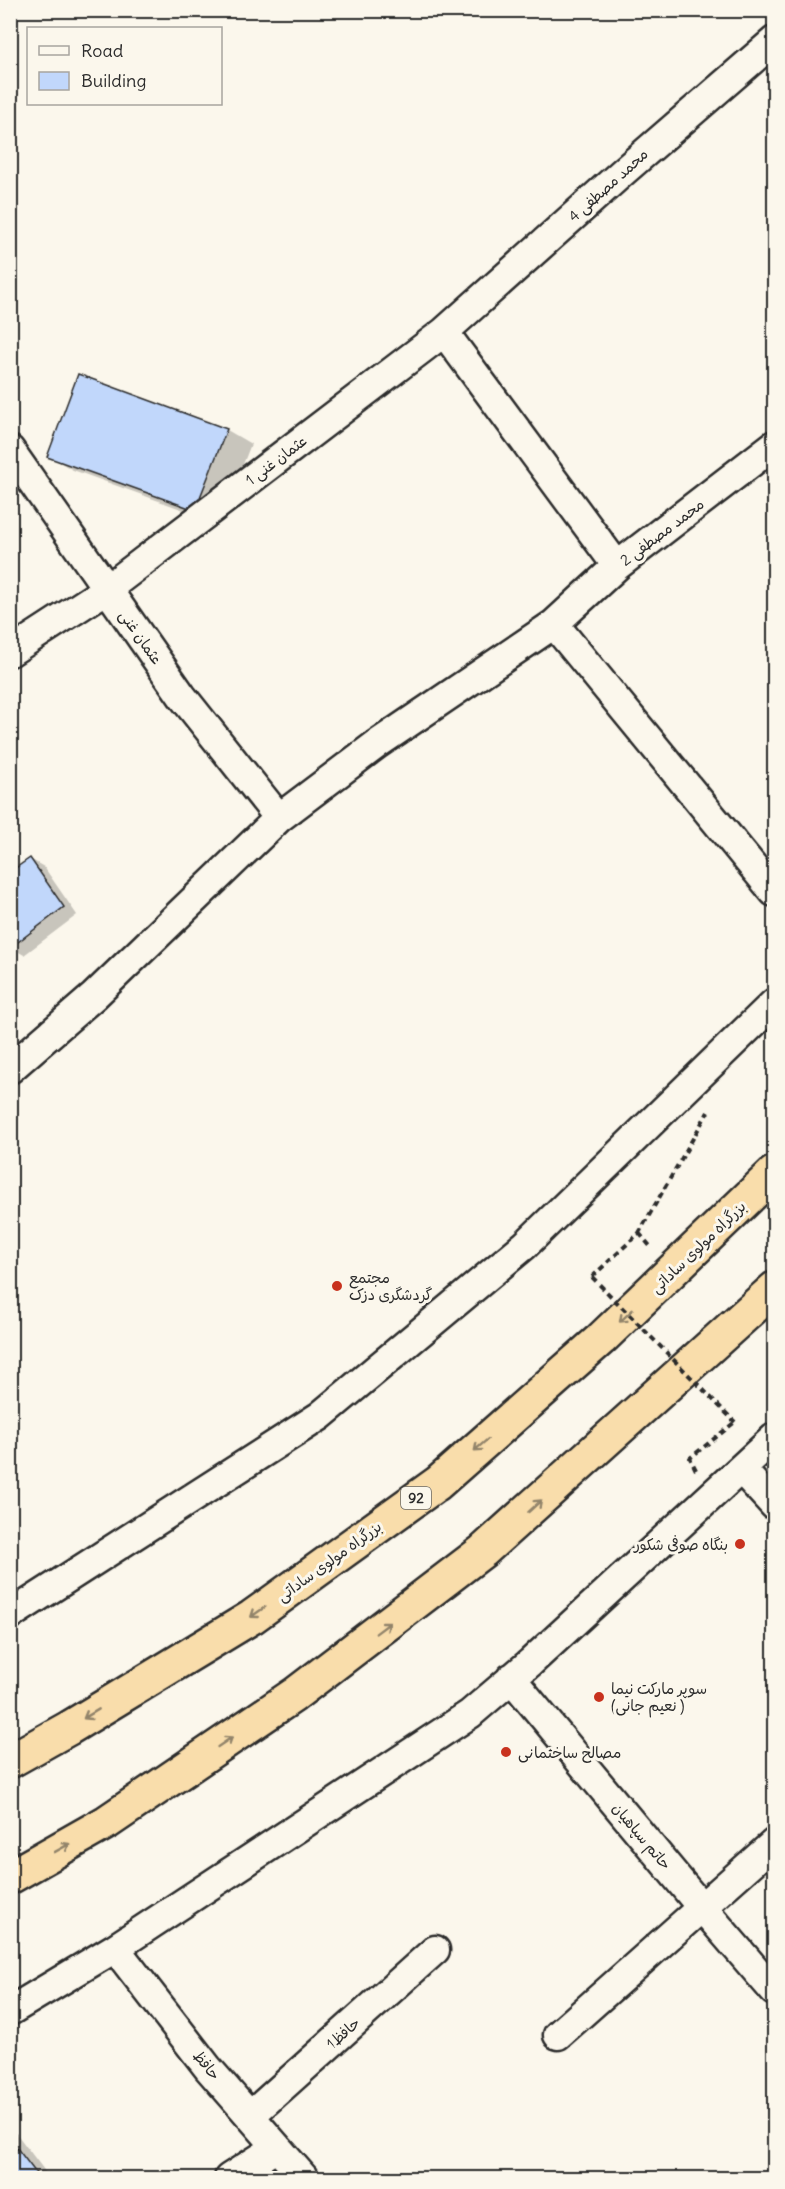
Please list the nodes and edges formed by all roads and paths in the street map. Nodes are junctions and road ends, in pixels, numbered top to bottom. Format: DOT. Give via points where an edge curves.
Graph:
graph roads {
  1 [pos="774,41"];
  2 [pos="444,332"];
  3 [pos="774,446"];
  4 [pos="10,450"];
  5 [pos="617,566"];
  6 [pos="107,589"];
  7 [pos="554,624"];
  8 [pos="10,652"];
  9 [pos="279,818"];
  10 [pos="774,892"];
  11 [pos="774,1003"];
  12 [pos="10,1068"];
  13 [pos="714,1102"];
  14 [pos="774,1173"];
  15 [pos="774,1289"];
  16 [pos="774,1438"];
  17 [pos="690,1458"];
  18 [pos="741,1469"];
  19 [pos="774,1505"];
  20 [pos="10,1616"];
  21 [pos="512,1678"];
  22 [pos="10,1761"];
  23 [pos="774,1843"];
  24 [pos="10,1876"];
  25 [pos="703,1908"];
  26 [pos="115,1947"];
  27 [pos="435,1950"];
  28 [pos="774,1991"];
  29 [pos="10,2011"];
  30 [pos="558,2035"];
  31 [pos="250,2116"];
  32 [pos="277,2147"];
  33 [pos="229,2178"];
  34 [pos="304,2178"];
  1 -- 2 [label="street, محمد مصطفی 4"];
  2 -- 5 [label="street"];
  2 -- 6 [label="street, عثمان غنی 1"];
  3 -- 5 [label="street, محمد مصطفی 2"];
  4 -- 6 [label="street, عثمان غنی"];
  5 -- 7 [label="street, محمد مصطفی 2"];
  6 -- 8 [label="street, عثمان غنی 1"];
  6 -- 9 [label="street, عثمان غنی" via="182,696"];
  7 -- 9 [label="street, محمد مصطفی 2" via="377,744"];
  7 -- 10 [label="street"];
  9 -- 12 [label="street, محمد مصطفی 2" via="94,996"];
  11 -- 20 [label="street" via="525,1245 320,1416"];
  13 -- 17 [label="path, bridge" via="639,1233 592,1276 735,1422"];
  14 -- 22 [label="highway, بزرگراه مولوی ساداتی / 92, one-way" via="601,1339 438,1483 252,1617"];
  24 -- 15 [label="highway, one-way" via="107,1822 294,1695 483,1551"];
  16 -- 18 [label="street"];
  18 -- 19 [label="street"];
  18 -- 21 [label="street"];
  21 -- 25 [label="street, حاتم سپاهیان"];
  21 -- 26 [label="street" via="471,1714"];
  23 -- 25 [label="street"];
  25 -- 28 [label="street, حاتم سپاهیان"];
  25 -- 30 [label="street"];
  26 -- 29 [label="street"];
  26 -- 31 [label="street, حافظ"];
  27 -- 31 [label="street, حافظ1"];
  31 -- 32 [label="street, حافظ"];
  32 -- 33 [label="street"];
  32 -- 34 [label="street, حافظ"];
}
